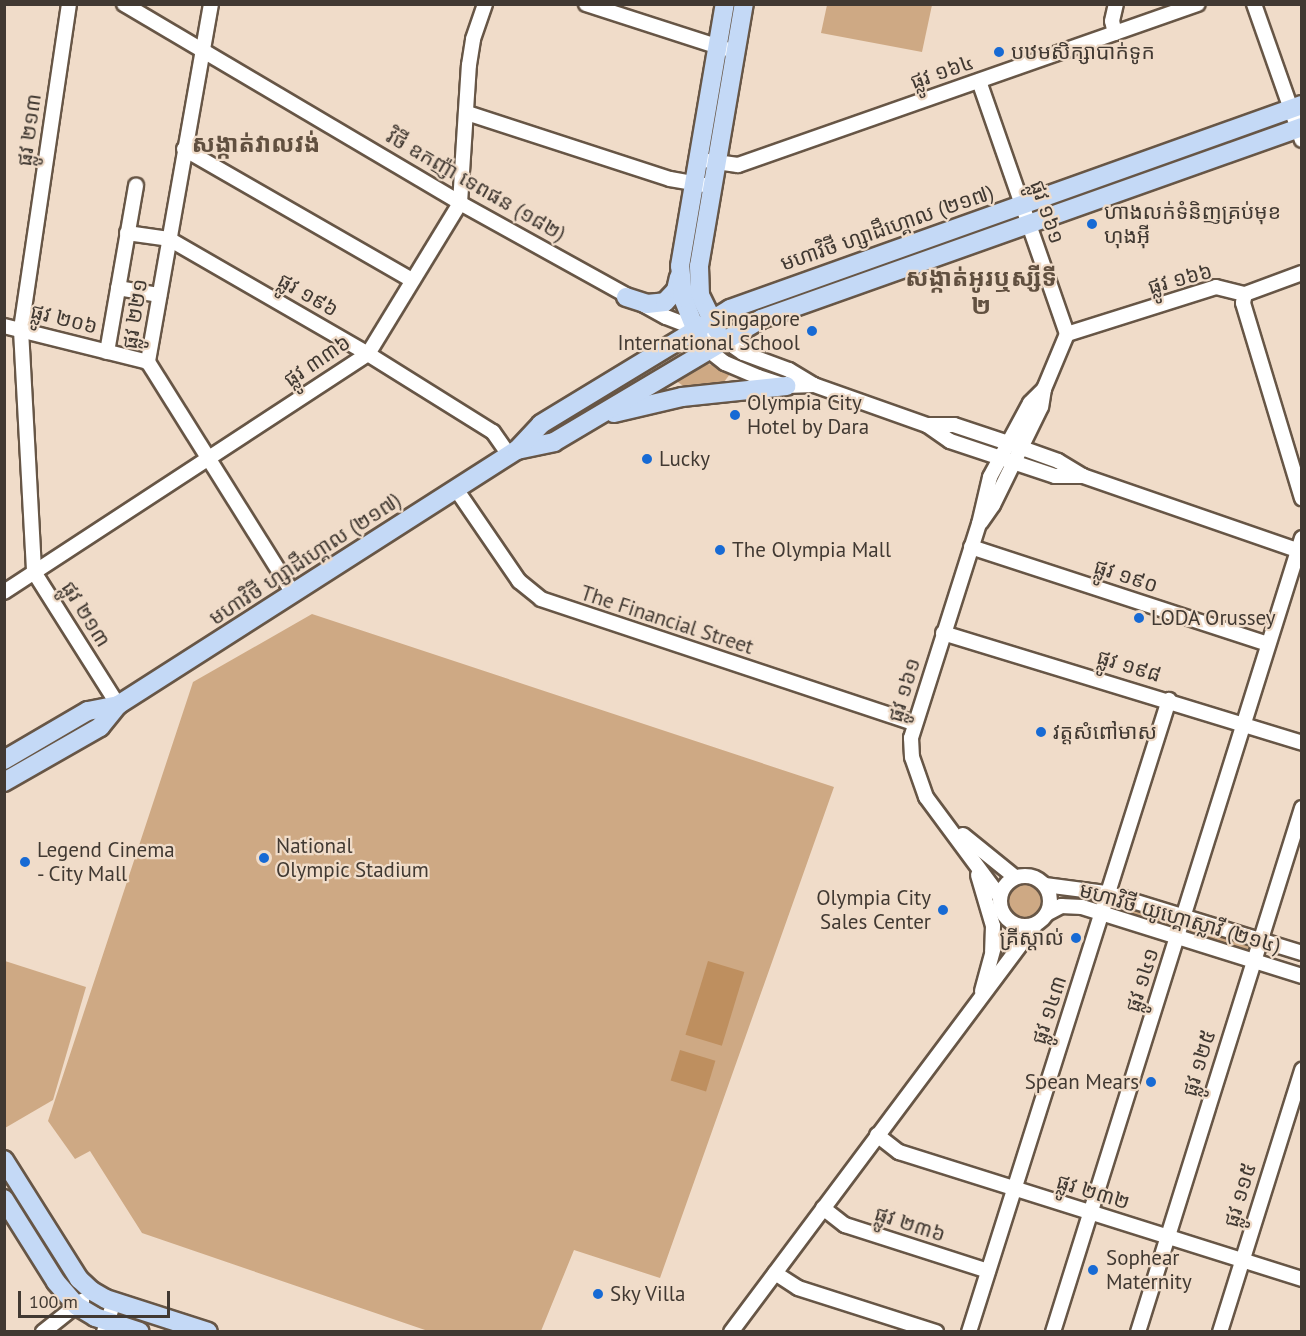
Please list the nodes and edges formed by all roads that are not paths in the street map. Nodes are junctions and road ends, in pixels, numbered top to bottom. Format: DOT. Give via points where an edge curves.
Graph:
graph roads {
  1 [pos="69,4"];
  2 [pos="123,4"];
  3 [pos="211,4"];
  4 [pos="484,4"];
  5 [pos="725,4"];
  6 [pos="744,4"];
  7 [pos="1116,4"];
  8 [pos="1254,4"];
  9 [pos="1196,5"];
  10 [pos="592,6"];
  11 [pos="1116,33"];
  12 [pos="718,47"];
  13 [pos="201,49"];
  14 [pos="736,51"];
  15 [pos="979,81"];
  16 [pos="1296,107"];
  17 [pos="467,113"];
  18 [pos="1300,132"];
  19 [pos="184,149"];
  20 [pos="698,159"];
  21 [pos="716,162"];
  22 [pos="693,183"];
  23 [pos="136,186"];
  24 [pos="712,186"];
  25 [pos="460,203"];
  26 [pos="1022,204"];
  27 [pos="1029,224"];
  28 [pos="127,233"];
  29 [pos="169,239"];
  30 [pos="681,266"];
  31 [pos="831,270"];
  32 [pos="1302,273"];
  33 [pos="412,280"];
  34 [pos="118,288"];
  35 [pos="839,292"];
  36 [pos="1245,294"];
  37 [pos="159,295"];
  38 [pos="626,297"];
  39 [pos="702,324"];
  40 [pos="4,327"];
  41 [pos="21,330"];
  42 [pos="1067,334"];
  43 [pos="723,339"];
  44 [pos="707,349"];
  45 [pos="107,352"];
  46 [pos="368,354"];
  47 [pos="148,362"];
  48 [pos="814,385"];
  49 [pos="786,386"];
  50 [pos="589,421"];
  51 [pos="927,425"];
  52 [pos="1014,445"];
  53 [pos="513,453"];
  54 [pos="207,458"];
  55 [pos="1006,460"];
  56 [pos="1083,476"];
  57 [pos="456,489"];
  58 [pos="1302,498"];
  59 [pos="971,547"];
  60 [pos="1300,547"];
  61 [pos="34,572"];
  62 [pos="4,591"];
  63 [pos="293,593"];
  64 [pos="943,633"];
  65 [pos="1268,644"];
  66 [pos="1169,700"];
  67 [pos="118,705"];
  68 [pos="914,723"];
  69 [pos="1243,724"];
  70 [pos="1302,742"];
  71 [pos="4,760"];
  72 [pos="4,782"];
  73 [pos="1302,808"];
  74 [pos="952,826"];
  75 [pos="966,849"];
  76 [pos="1016,877"];
  77 [pos="1045,885"];
  78 [pos="1107,893"];
  79 [pos="1000,897"];
  80 [pos="1048,913"];
  81 [pos="1101,913"];
  82 [pos="1005,916"];
  83 [pos="1184,917"];
  84 [pos="1036,924"];
  85 [pos="1178,937"];
  86 [pos="1260,940"];
  87 [pos="992,951"];
  88 [pos="1302,953"];
  89 [pos="1254,961"];
  90 [pos="1302,976"];
  91 [pos="982,993"];
  92 [pos="1302,1070"];
  93 [pos="877,1135"];
  94 [pos="4,1160"];
  95 [pos="1014,1189"];
  96 [pos="4,1199"];
  97 [pos="822,1209"];
  98 [pos="1090,1213"];
  99 [pos="1167,1237"];
  100 [pos="1242,1260"];
  101 [pos="988,1271"];
  102 [pos="775,1273"];
  103 [pos="1302,1279"];
  104 [pos="92,1291"];
  105 [pos="114,1302"];
  106 [pos="77,1306"];
  107 [pos="106,1326"];
  108 [pos="44,1332"];
  109 [pos="140,1332"];
  110 [pos="208,1332"];
  111 [pos="732,1332"];
  112 [pos="936,1332"];
  113 [pos="969,1332"];
  114 [pos="1053,1332"];
  115 [pos="1138,1332"];
  116 [pos="1220,1332"];
  1 -- 41 [label="street, ផ្លូវ ២១៣"];
  2 -- 13 [label="street, វិថី ឧកញ៉ា ទេពផន (១៨២)"];
  3 -- 13 [label="street, ផ្លូវ ២២១"];
  4 -- 17 [label="street, ផ្លូវ ៣៣៦" via="473,39"];
  5 -- 12 [label="main road"];
  6 -- 14 [label="main road"];
  7 -- 11 [label="street" via="1112,21"];
  8 -- 16 [label="street"];
  9 -- 11 [label="street, ផ្លូវ ១៦៤"];
  10 -- 12 [label="street"];
  11 -- 15 [label="street, ផ្លូវ ១៦៤"];
  12 -- 14 [label="street"];
  12 -- 20 [label="main road"];
  13 -- 19 [label="street, ផ្លូវ ២២១"];
  13 -- 25 [label="street, វិថី ឧកញ៉ា ទេពផន (១៨២)"];
  14 -- 21 [label="main road"];
  15 -- 21 [label="street, ផ្លូវ ១៦៤" via="738,165"];
  15 -- 26 [label="street, ផ្លូវ ១៦១"];
  16 -- 18 [label="street"];
  16 -- 26 [label="main road, មហាវិថី ហ្សាដឹហ្គោល (២១៧)"];
  17 -- 22 [label="street"];
  17 -- 25 [label="street, ផ្លូវ ៣៣៦"];
  18 -- 27 [label="main road, មហាវិថី ហ្សាដឹហ្គោល (២១៧)"];
  19 -- 29 [label="street, ផ្លូវ ២២១"];
  19 -- 33 [label="street"];
  20 -- 21 [label="street, ផ្លូវ ១៦៤"];
  20 -- 22 [label="main road"];
  21 -- 24 [label="main road"];
  22 -- 24 [label="street"];
  22 -- 30 [label="main road"];
  23 -- 28 [label="street"];
  24 -- 39 [label="main road" via="699,266"];
  25 -- 33 [label="street, ផ្លូវ ៣៣៦"];
  25 -- 38 [label="street, វិថី ឧកញ៉ា ទេពផន (១៨២)"];
  26 -- 27 [label="street, ផ្លូវ ១៦១"];
  26 -- 31 [label="main road, មហាវិថី ហ្សាដឹហ្គោល (២១៧)"];
  27 -- 35 [label="main road, មហាវិថី ហ្សាដឹហ្គោល (២១៧)"];
  27 -- 42 [label="street, ផ្លូវ ១៦១"];
  28 -- 29 [label="street"];
  28 -- 34 [label="street"];
  29 -- 37 [label="street, ផ្លូវ ២២១"];
  29 -- 46 [label="street, ផ្លូវ ១៩៦"];
  30 -- 38 [label="main road" via="676,290 665,302 647,304"];
  30 -- 39 [label="main road" via="683,298"];
  31 -- 35 [label="main road"];
  31 -- 39 [label="main road, មហាវិថី ហ្សាដឹហ្គោល (២១៧)" via="750,300"];
  32 -- 36 [label="street"];
  33 -- 46 [label="street, ផ្លូវ ៣៣៦"];
  34 -- 37 [label="street"];
  34 -- 45 [label="street"];
  35 -- 43 [label="main road, មហាវិថី ហ្សាដឹហ្គោល (២១៧)" via="761,320"];
  36 -- 42 [label="street, ផ្លូវ ១៦៦" via="1216,287"];
  36 -- 58 [label="street" via="1242,303"];
  37 -- 47 [label="street, ផ្លូវ ២២១"];
  38 -- 39 [label="street, វិថី ឧកញ៉ា ទេពផន (១៨២)"];
  39 -- 43 [label="main road"];
  39 -- 44 [label="main road"];
  39 -- 53 [label="main road, មហាវិថី ហ្សាដឹហ្គោល (២១៧)" via="541,424"];
  40 -- 41 [label="street, ផ្លូវ ២០៦"];
  41 -- 45 [label="street, ផ្លូវ ២០៦"];
  41 -- 61 [label="street, ផ្លូវ ២១៣"];
  42 -- 52 [label="street, ផ្លូវ ១៦១" via="1044,388 1041,407"];
  43 -- 44 [label="main road, មហាវិថី ហ្សាដឹហ្គោល (២១៧)"];
  43 -- 48 [label="street" via="743,353 789,370"];
  44 -- 49 [label="street" via="736,368"];
  44 -- 50 [label="main road, មហាវិថី ហ្សាដឹហ្គោល (២១៧)"];
  45 -- 47 [label="street, ផ្លូវ ២០៦"];
  46 -- 53 [label="street, ផ្លូវ ១៩៦" via="493,432"];
  46 -- 54 [label="street, ផ្លូវ ៣៣៦"];
  47 -- 54 [label="street, ផ្លូវ ២២១"];
  48 -- 49 [label="street"];
  48 -- 51 [label="street"];
  49 -- 50 [label="main road" via="682,397"];
  50 -- 53 [label="main road, មហាវិថី ហ្សាដឹហ្គោល (២១៧)" via="554,442"];
  51 -- 52 [label="street" via="954,425"];
  51 -- 55 [label="street" via="950,441"];
  52 -- 55 [label="street, ផ្លូវ ១៦១"];
  52 -- 56 [label="street" via="1058,461"];
  53 -- 57 [label="main road, មហាវិថី ហ្សាដឹហ្គោល (២១៧)"];
  54 -- 61 [label="street, ផ្លូវ ៣៣៦"];
  54 -- 63 [label="street, ផ្លូវ ២២១"];
  55 -- 56 [label="street" via="1055,477"];
  55 -- 59 [label="street, ផ្លូវ ១៦១" via="982,501"];
  56 -- 60 [label="street"];
  57 -- 63 [label="main road, មហាវិថី ហ្សាដឹហ្គោល (២១៧)"];
  57 -- 68 [label="street, The Financial Street" via="519,581 541,599"];
  59 -- 64 [label="street, ផ្លូវ ១៦១"];
  59 -- 65 [label="street, ផ្លូវ ១៩០"];
  60 -- 65 [label="street, ផ្លូវ ១៤១"];
  61 -- 62 [label="street, ផ្លូវ ៣៣៦"];
  61 -- 67 [label="street, ផ្លូវ ២១៣"];
  63 -- 67 [label="main road, មហាវិថី ហ្សាដឹហ្គោល (២១៧)"];
  64 -- 66 [label="street, ផ្លូវ ១៩៨"];
  64 -- 68 [label="street, ផ្លូវ ១៦១"];
  65 -- 69 [label="street, ផ្លូវ ១៤១"];
  66 -- 69 [label="street, ផ្លូវ ១៩៨"];
  66 -- 78 [label="street, ផ្លូវ ១៤៣"];
  67 -- 71 [label="main road, មហាវិថី ហ្សាដឹហ្គោល (២១៧)" via="88,711"];
  67 -- 72 [label="main road, មហាវិថី ហ្សាដឹហ្គោល (២១៧)" via="100,727"];
  68 -- 74 [label="street, ផ្លូវ ១៦១" via="912,757 918,776 927,797"];
  69 -- 70 [label="street, ផ្លូវ ១៩៨"];
  69 -- 83 [label="street, ផ្លូវ ១៤១"];
  73 -- 86 [label="street, ផ្លូវ ១២៥"];
  74 -- 75 [label="street, ផ្លូវ ១៦១"];
  74 -- 76 [label="street, ផ្លូវ ១៦១"];
  75 -- 79 [label="street, ផ្លូវ ១៦១"];
  75 -- 87 [label="street" via="987,897 993,926"];
  76 -- 77 [label="street" via="1034,877"];
  76 -- 79 [label="street" via="1006,884"];
  77 -- 78 [label="street"];
  77 -- 80 [label="street" via="1050,896"];
  78 -- 81 [label="street, ផ្លូវ ១៤៣"];
  78 -- 83 [label="street"];
  79 -- 82 [label="street"];
  80 -- 81 [label="street, មហាវិថី យូហ្គោស្លាវី (២១៤)" via="1071,905"];
  80 -- 84 [label="street"];
  81 -- 85 [label="street, មហាវិថី យូហ្គោស្លាវី (២១៤)"];
  81 -- 95 [label="street, ផ្លូវ ១៤៣"];
  82 -- 84 [label="street" via="1019,926"];
  82 -- 87 [label="street"];
  83 -- 85 [label="street, ផ្លូវ ១៤១"];
  83 -- 86 [label="street"];
  84 -- 91 [label="street"];
  85 -- 89 [label="street, មហាវិថី យូហ្គោស្លាវី (២១៤)"];
  85 -- 98 [label="street, ផ្លូវ ១៤១"];
  86 -- 88 [label="street"];
  86 -- 89 [label="street, ផ្លូវ ១២៥"];
  87 -- 91 [label="street"];
  89 -- 90 [label="street, មហាវិថី យូហ្គោស្លាវី (២១៤)"];
  89 -- 99 [label="street, ផ្លូវ ១២៥"];
  91 -- 93 [label="street"];
  92 -- 100 [label="street, ផ្លូវ ១១៥"];
  93 -- 95 [label="street, ផ្លូវ ២៣២" via="899,1152"];
  93 -- 97 [label="street"];
  94 -- 104 [label="main road" via="75,1272"];
  95 -- 98 [label="street, ផ្លូវ ២៣២"];
  95 -- 101 [label="street, ផ្លូវ ១៤៣"];
  96 -- 106 [label="main road" via="56,1282"];
  97 -- 101 [label="street, ផ្លូវ ២៣៦" via="845,1225"];
  97 -- 102 [label="street"];
  98 -- 99 [label="street, ផ្លូវ ២៣២"];
  98 -- 114 [label="street, ផ្លូវ ១៤១"];
  99 -- 100 [label="street, ផ្លូវ ២៣២"];
  99 -- 115 [label="street, ផ្លូវ ១២៥"];
  100 -- 103 [label="street, ផ្លូវ ២៣២"];
  100 -- 116 [label="street, ផ្លូវ ១១៥"];
  101 -- 113 [label="street, ផ្លូវ ១៤៣"];
  102 -- 111 [label="street"];
  102 -- 112 [label="street" via="798,1288"];
  104 -- 105 [label="main road"];
  104 -- 106 [label="street"];
  105 -- 107 [label="street"];
  105 -- 110 [label="main road"];
  106 -- 107 [label="main road"];
  106 -- 108 [label="street"];
  107 -- 109 [label="main road"];
}
